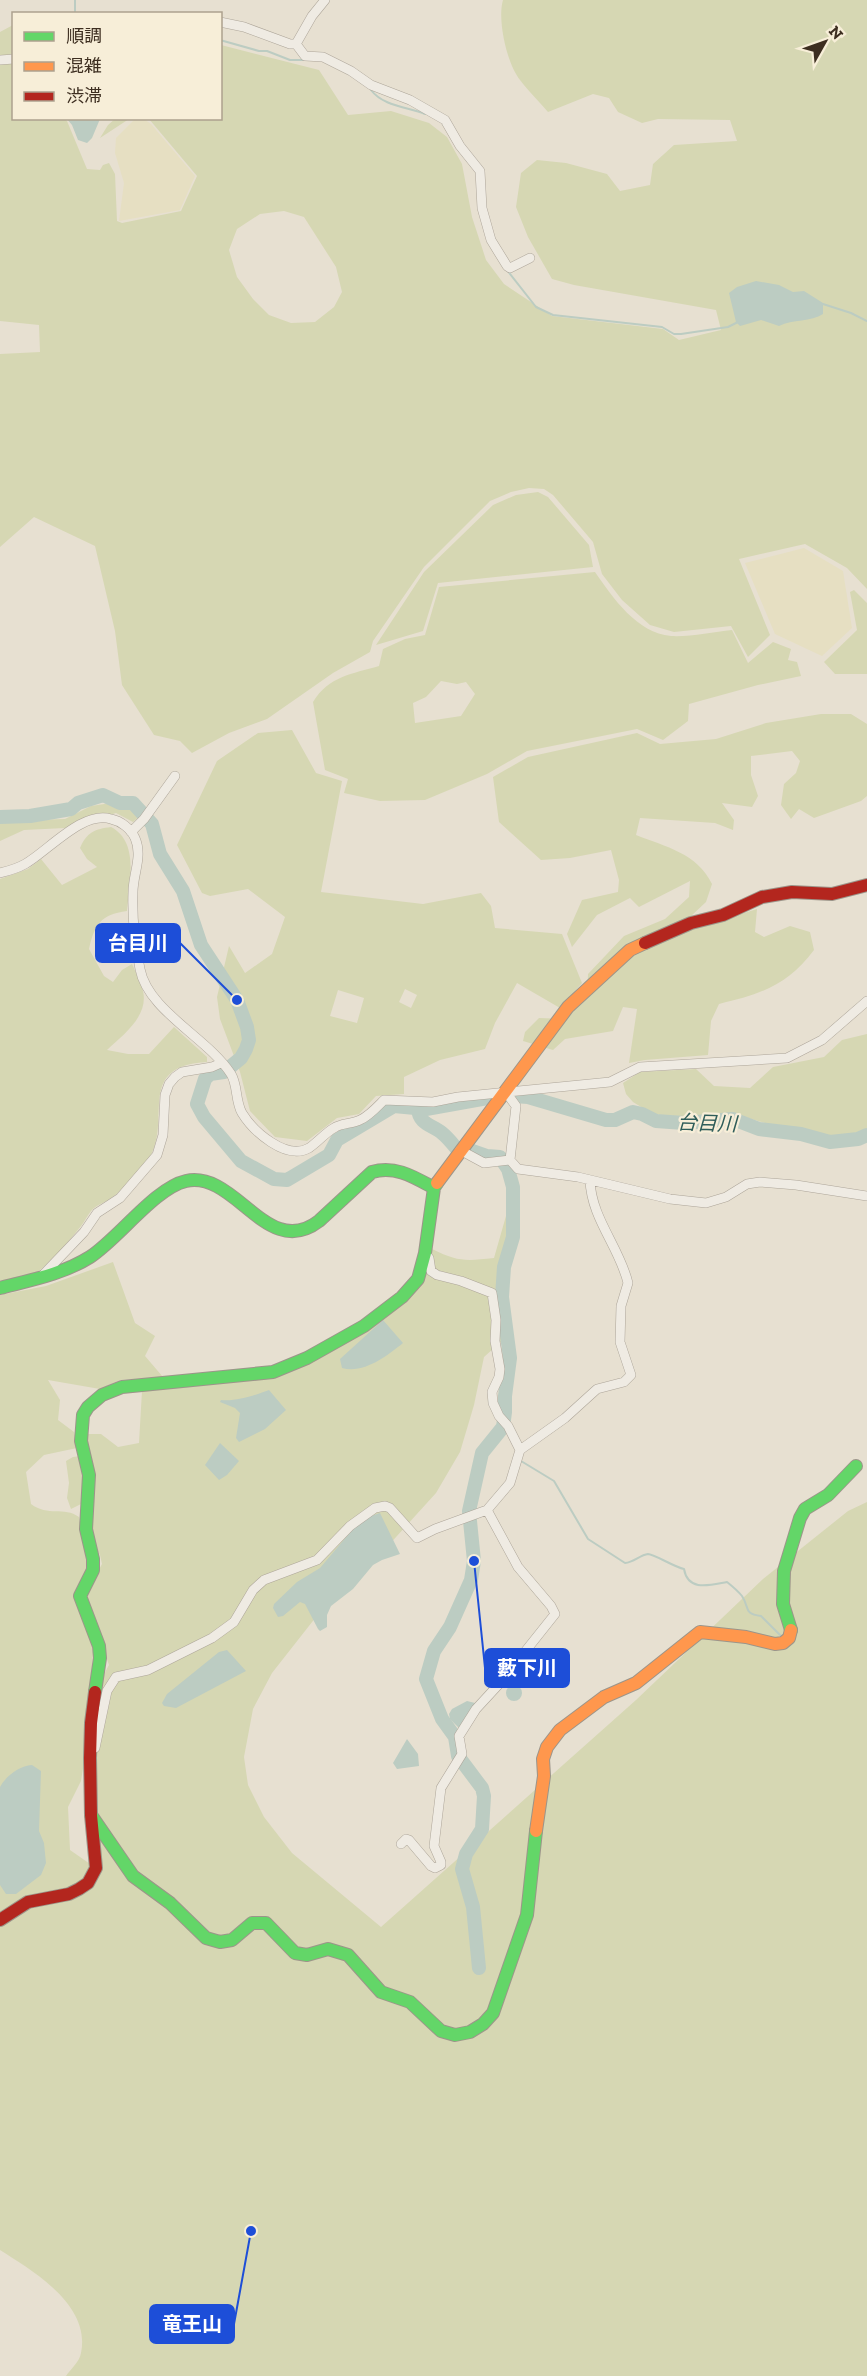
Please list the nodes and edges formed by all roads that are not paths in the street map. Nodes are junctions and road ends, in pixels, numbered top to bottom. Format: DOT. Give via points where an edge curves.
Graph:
graph roads {
  1 [pos="325,0"];
  2 [pos="222,22"];
  3 [pos="296,44"];
  4 [pos="530,258"];
  5 [pos="176,776"];
  6 [pos="131,832"];
  7 [pos="0,873"];
  8 [pos="867,885"];
  9 [pos="867,1002"];
  10 [pos="225,1068"];
  11 [pos="501,1093"];
  12 [pos="460,1150"];
  13 [pos="507,1160"];
  14 [pos="591,1180"];
  15 [pos="434,1188"];
  16 [pos="867,1196"];
  17 [pos="425,1253"];
  18 [pos="41,1278"];
  19 [pos="0,1288"];
  20 [pos="520,1450"];
  21 [pos="856,1466"];
  22 [pos="487,1510"];
  23 [pos="90,1758"];
  24 [pos="91,1815"];
  25 [pos="401,1844"];
  26 [pos="0,1920"];
  1 -- 3 [label="street"];
  2 -- 3 [label="street"];
  3 -- 4 [label="street" via="305,56 323,57 370,85 410,100 445,120 480,171 482,208 491,240 507,266 515,267"];
  5 -- 6 [label="street"];
  6 -- 7 [label="street" via="112,819 99,818 68,832 25,864"];
  6 -- 10 [label="street" via="138,855 133,909 143,981 164,1008"];
  8 -- 11 [label="street" via="832,894 792,892 762,897 630,950 568,1007"];
  9 -- 11 [label="street" via="822,1040 787,1058 640,1067 610,1082"];
  10 -- 11 [label="street" via="248,1120 267,1140 300,1150 334,1127 360,1120 384,1100 433,1101"];
  10 -- 18 [label="street" via="182,1072 175,1077 165,1095 158,1155 120,1198 97,1213"];
  11 -- 12 [label="street"];
  11 -- 13 [label="street" via="508,1095 516,1106"];
  12 -- 13 [label="street" via="484,1163"];
  12 -- 15 [label="street"];
  13 -- 14 [label="street" via="518,1169"];
  14 -- 16 [label="street" via="659,1197 706,1203 760,1182"];
  14 -- 20 [label="street" via="602,1225 628,1283 621,1306 620,1342 631,1375 624,1382 597,1389"];
  15 -- 17 [label="street"];
  15 -- 18 [label="street" via="393,1169 378,1169 356,1182 317,1223 306,1230 285,1232 264,1222 216,1186 197,1179 187,1180 167,1190 85,1261"];
  17 -- 20 [label="street" via="431,1271 437,1275 492,1293 500,1369 492,1392 493,1403"];
  17 -- 23 [label="street" via="418,1279 402,1297 364,1326 290,1367 250,1376 122,1387 102,1395 88,1407 83,1416 81,1441 89,1475 86,1529 93,1570 80,1596 100,1658"];
  18 -- 19 [label="street"];
  20 -- 22 [label="street" via="510,1483"];
  21 -- 24 [label="street" via="828,1495 805,1509 800,1518 784,1571 783,1604 791,1630 789,1638 775,1644 700,1632 636,1683 604,1697 550,1741 543,1759 527,1915 493,2013 473,2031 441,2031 408,2001 380,1993 350,1955 325,1948 307,1956 295,1953 266,1923 252,1923 228,1942 206,1938 170,1903 133,1876"];
  22 -- 23 [label="street" via="417,1538 390,1508 381,1506 368,1511 317,1560 270,1576 260,1584 234,1622 212,1638 148,1670 116,1677 107,1691 95,1752"];
  22 -- 25 [label="street" via="518,1567 555,1614 476,1709 459,1736 459,1758 441,1788 435,1846 441,1865 431,1866 408,1840"];
  23 -- 24 [label="street"];
  24 -- 26 [label="street" via="96,1868 88,1883 69,1894 28,1902"];
}
